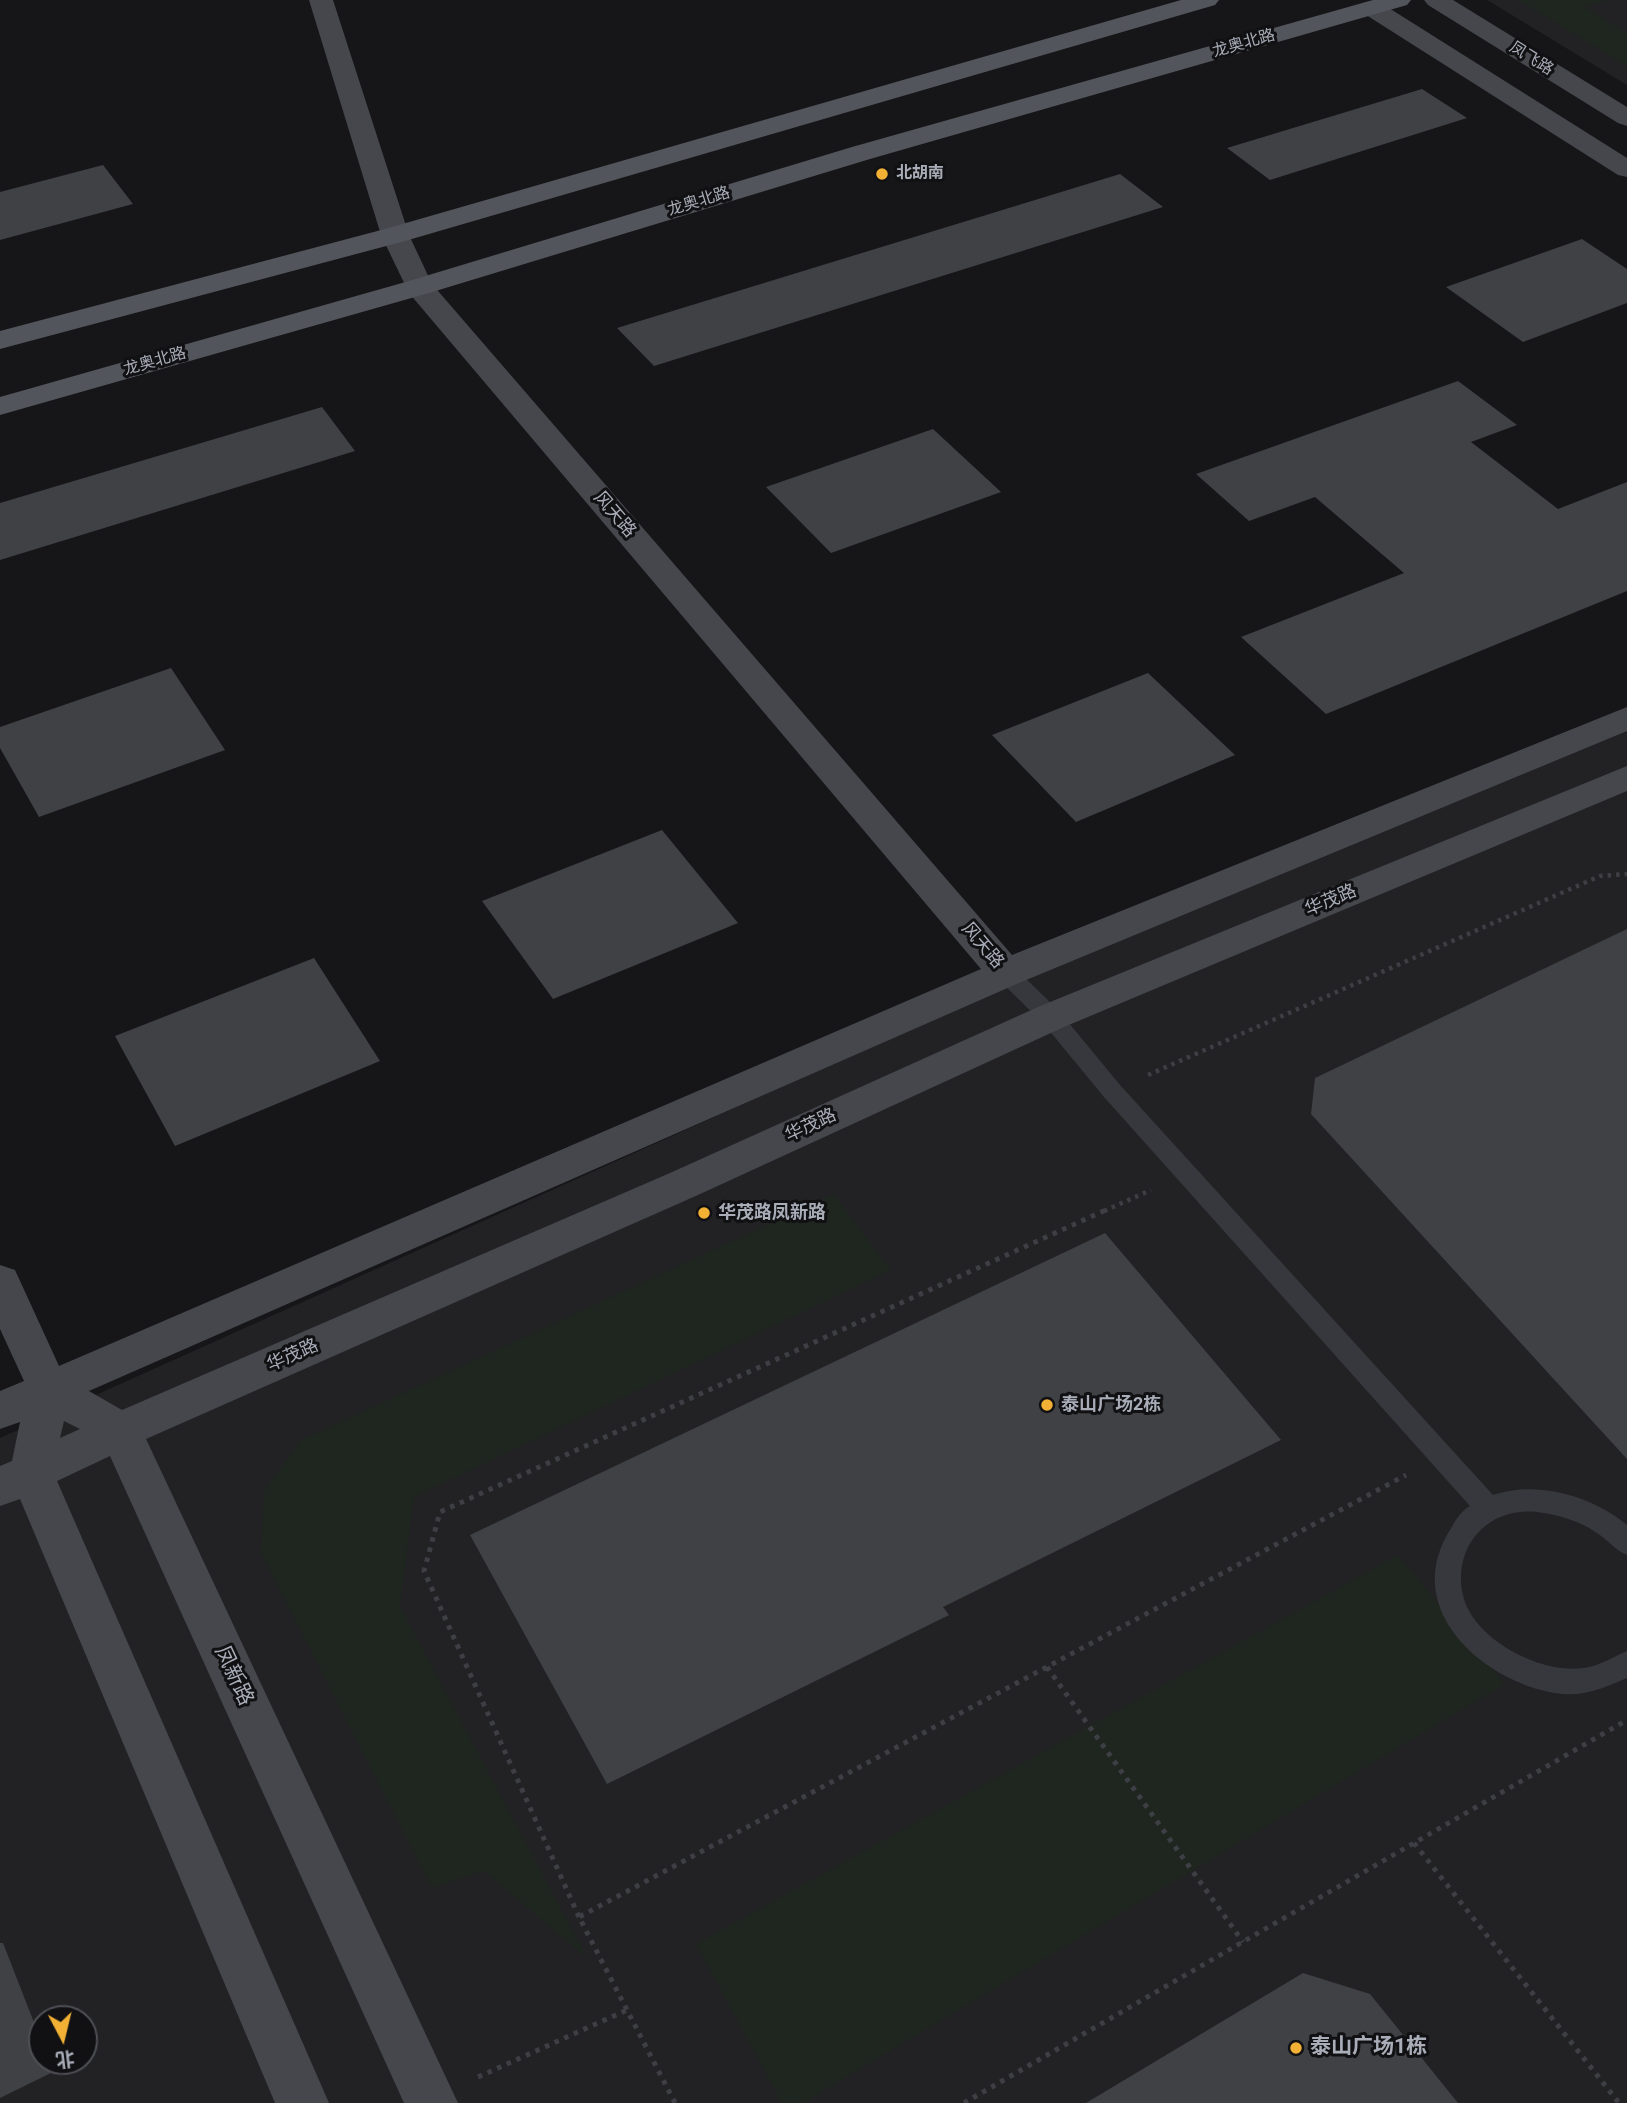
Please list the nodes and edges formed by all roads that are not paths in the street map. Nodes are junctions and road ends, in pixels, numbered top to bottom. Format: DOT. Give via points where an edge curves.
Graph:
graph roads {
  1 [pos="321,0"];
  2 [pos="1207,0"];
  3 [pos="1399,0"];
  4 [pos="1436,0"];
  5 [pos="1372,8"];
  6 [pos="1627,118"];
  7 [pos="1627,169"];
  8 [pos="395,235"];
  9 [pos="419,287"];
  10 [pos="0,340"];
  11 [pos="0,406"];
  12 [pos="1627,718"];
  13 [pos="1627,778"];
  14 [pos="1006,973"];
  15 [pos="1051,1017"];
  16 [pos="0,1282"];
  17 [pos="49,1390"];
  18 [pos="0,1411"];
  19 [pos="120,1432"];
  20 [pos="15,1480"];
  21 [pos="1489,1509"];
  22 [pos="1626,1538"];
  23 [pos="1624,1673"];
  24 [pos="430,2102"];
  25 [pos="302,2103"];
  1 -- 8 [label="street, 风天路"];
  2 -- 8 [label="main road"];
  3 -- 5 [label="main road, 龙奥北路"];
  4 -- 6 [label="street, 凤飞路"];
  5 -- 7 [label="street"];
  5 -- 9 [label="main road, 龙奥北路" via="848,157"];
  8 -- 9 [label="street, 风天路"];
  8 -- 10 [label="main road"];
  9 -- 11 [label="main road, 龙奥北路"];
  9 -- 14 [label="street, 风天路"];
  12 -- 14 [label="street"];
  13 -- 15 [label="street, 华茂路"];
  14 -- 15 [label="lane"];
  14 -- 17 [label="street"];
  15 -- 19 [label="street, 华茂路"];
  15 -- 21 [label="lane" via="1112,1091"];
  16 -- 17 [label="street"];
  17 -- 18 [label="street"];
  17 -- 19 [label="street"];
  17 -- 20 [label="street"];
  19 -- 20 [label="street, 华茂路"];
  19 -- 24 [label="street, 凤新路"];
  20 -- 25 [label="street"];
  21 -- 22 [label="lane" via="1530,1500 1563,1504 1595,1517"];
  21 -- 23 [label="lane" via="1473,1517 1455,1538 1446,1563 1448,1593 1460,1622 1483,1648 1513,1669 1549,1681 1585,1682"];
}
